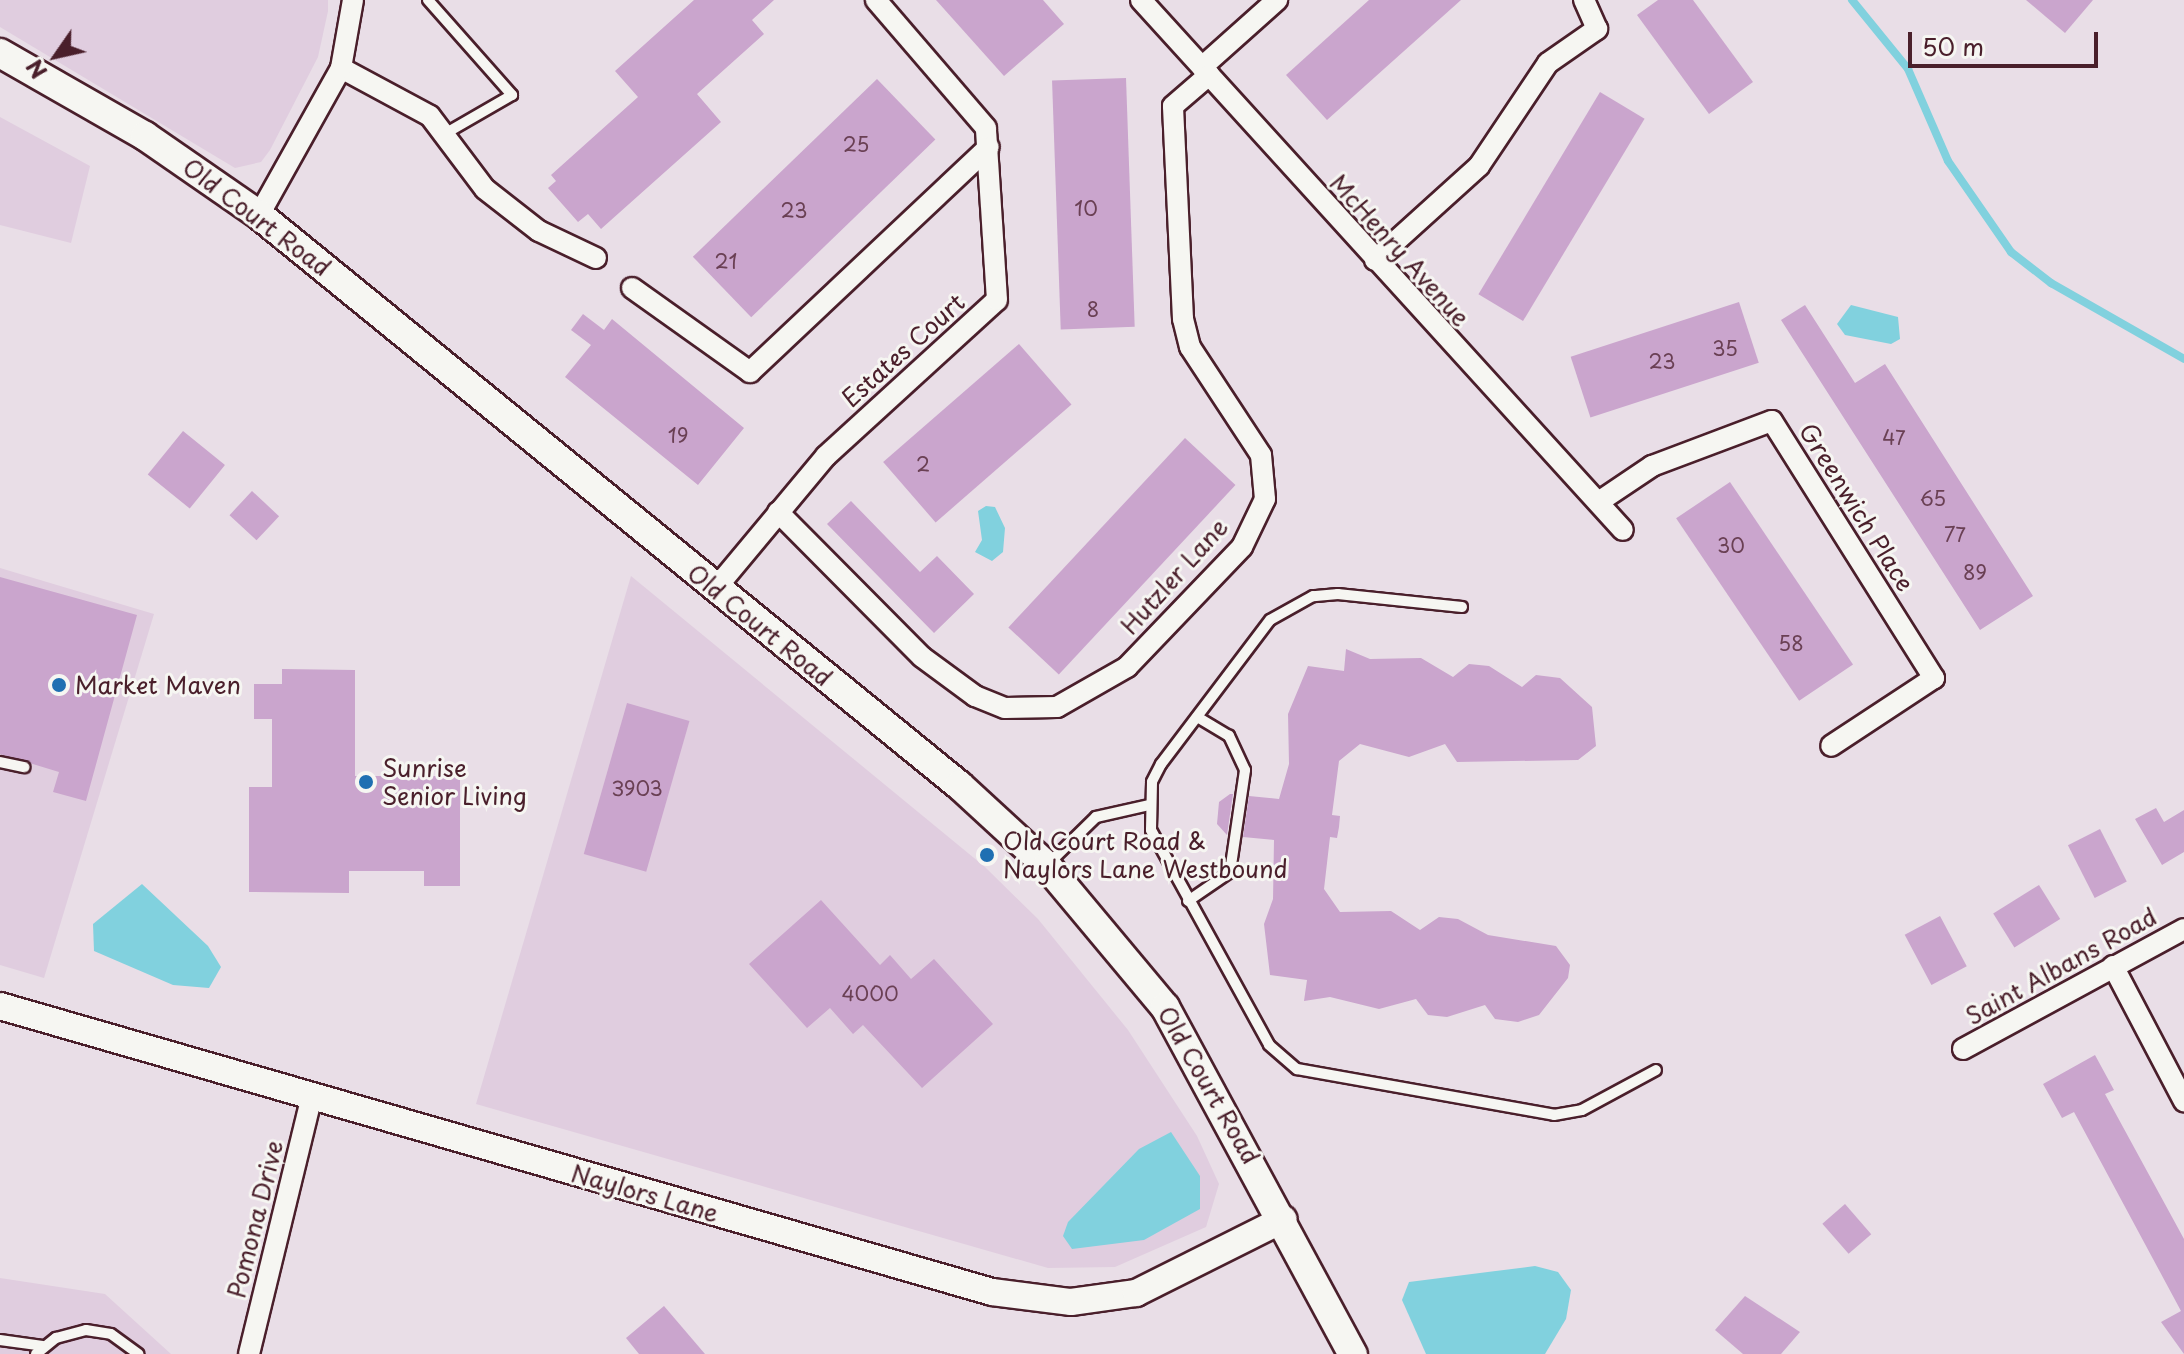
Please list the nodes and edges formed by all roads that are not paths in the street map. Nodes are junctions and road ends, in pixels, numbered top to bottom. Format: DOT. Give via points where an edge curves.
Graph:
graph roads {
  1 [pos="353,0"];
  2 [pos="428,0"];
  3 [pos="876,0"];
  4 [pos="1141,0"];
  5 [pos="1277,0"];
  6 [pos="1584,0"];
  7 [pos="0,53"];
  8 [pos="341,68"];
  9 [pos="1205,71"];
  10 [pos="448,132"];
  11 [pos="989,147"];
  12 [pos="259,215"];
  13 [pos="596,258"];
  14 [pos="1375,260"];
  15 [pos="632,288"];
  16 [pos="1600,501"];
  17 [pos="778,512"];
  18 [pos="1623,530"];
  19 [pos="716,588"];
  20 [pos="1462,607"];
  21 [pos="1197,717"];
  22 [pos="1831,746"];
  23 [pos="0,762"];
  24 [pos="24,767"];
  25 [pos="1149,805"];
  26 [pos="1047,866"];
  27 [pos="1188,901"];
  28 [pos="2184,929"];
  29 [pos="2113,966"];
  30 [pos="0,1006"];
  31 [pos="1963,1049"];
  32 [pos="1656,1070"];
  33 [pos="312,1096"];
  34 [pos="2184,1101"];
  35 [pos="1284,1219"];
  36 [pos="0,1340"];
  37 [pos="40,1350"];
  38 [pos="139,1354"];
  39 [pos="249,1354"];
  40 [pos="1353,1354"];
  1 -- 8 [label="street"];
  2 -- 10 [label="lane" via="512,95"];
  3 -- 11 [label="street, Estates Court" via="986,128"];
  4 -- 9 [label="street, McHenry Avenue"];
  5 -- 9 [label="street"];
  6 -- 14 [label="street" via="1597,29 1548,63 1479,166"];
  7 -- 12 [label="main road, Old Court Road" via="89,101"];
  8 -- 10 [label="street"];
  8 -- 12 [label="street"];
  9 -- 14 [label="street, McHenry Avenue"];
  9 -- 17 [label="street, Hutzler Lane" via="1173,106 1183,319 1190,347 1261,455 1265,499 1242,547 1127,667 1057,707 1005,708 975,696 922,657"];
  10 -- 13 [label="street" via="485,189 539,231"];
  11 -- 15 [label="street" via="750,372"];
  11 -- 17 [label="street, Estates Court" via="997,300 826,456"];
  12 -- 19 [label="main road, Old Court Road"];
  14 -- 16 [label="street, McHenry Avenue"];
  16 -- 18 [label="street, McHenry Avenue"];
  16 -- 22 [label="street, Greenwich Place" via="1652,466 1772,421 1934,678"];
  17 -- 19 [label="street, Estates Court"];
  19 -- 26 [label="main road, Old Court Road"];
  20 -- 21 [label="lane" via="1338,594 1296,602 1270,620"];
  21 -- 25 [label="lane" via="1161,764"];
  21 -- 27 [label="lane" via="1229,736 1245,770 1230,872"];
  23 -- 24 [label="lane"];
  25 -- 26 [label="lane" via="1096,817"];
  25 -- 27 [label="lane" via="1151,830"];
  26 -- 35 [label="main road, Old Court Road" via="1165,1007"];
  27 -- 32 [label="lane" via="1269,1045 1297,1069 1554,1115 1582,1110"];
  28 -- 29 [label="street, Saint Albans Road"];
  29 -- 31 [label="street, Saint Albans Road"];
  29 -- 34 [label="street"];
  30 -- 33 [label="street, Naylors Lane"];
  33 -- 35 [label="street, Naylors Lane" via="917,1272 1040,1299 1136,1293"];
  33 -- 39 [label="street, Pomona Drive"];
  35 -- 40 [label="main road, Old Court Road"];
  36 -- 37 [label="lane"];
  37 -- 38 [label="lane" via="86,1330 111,1334"];
}
